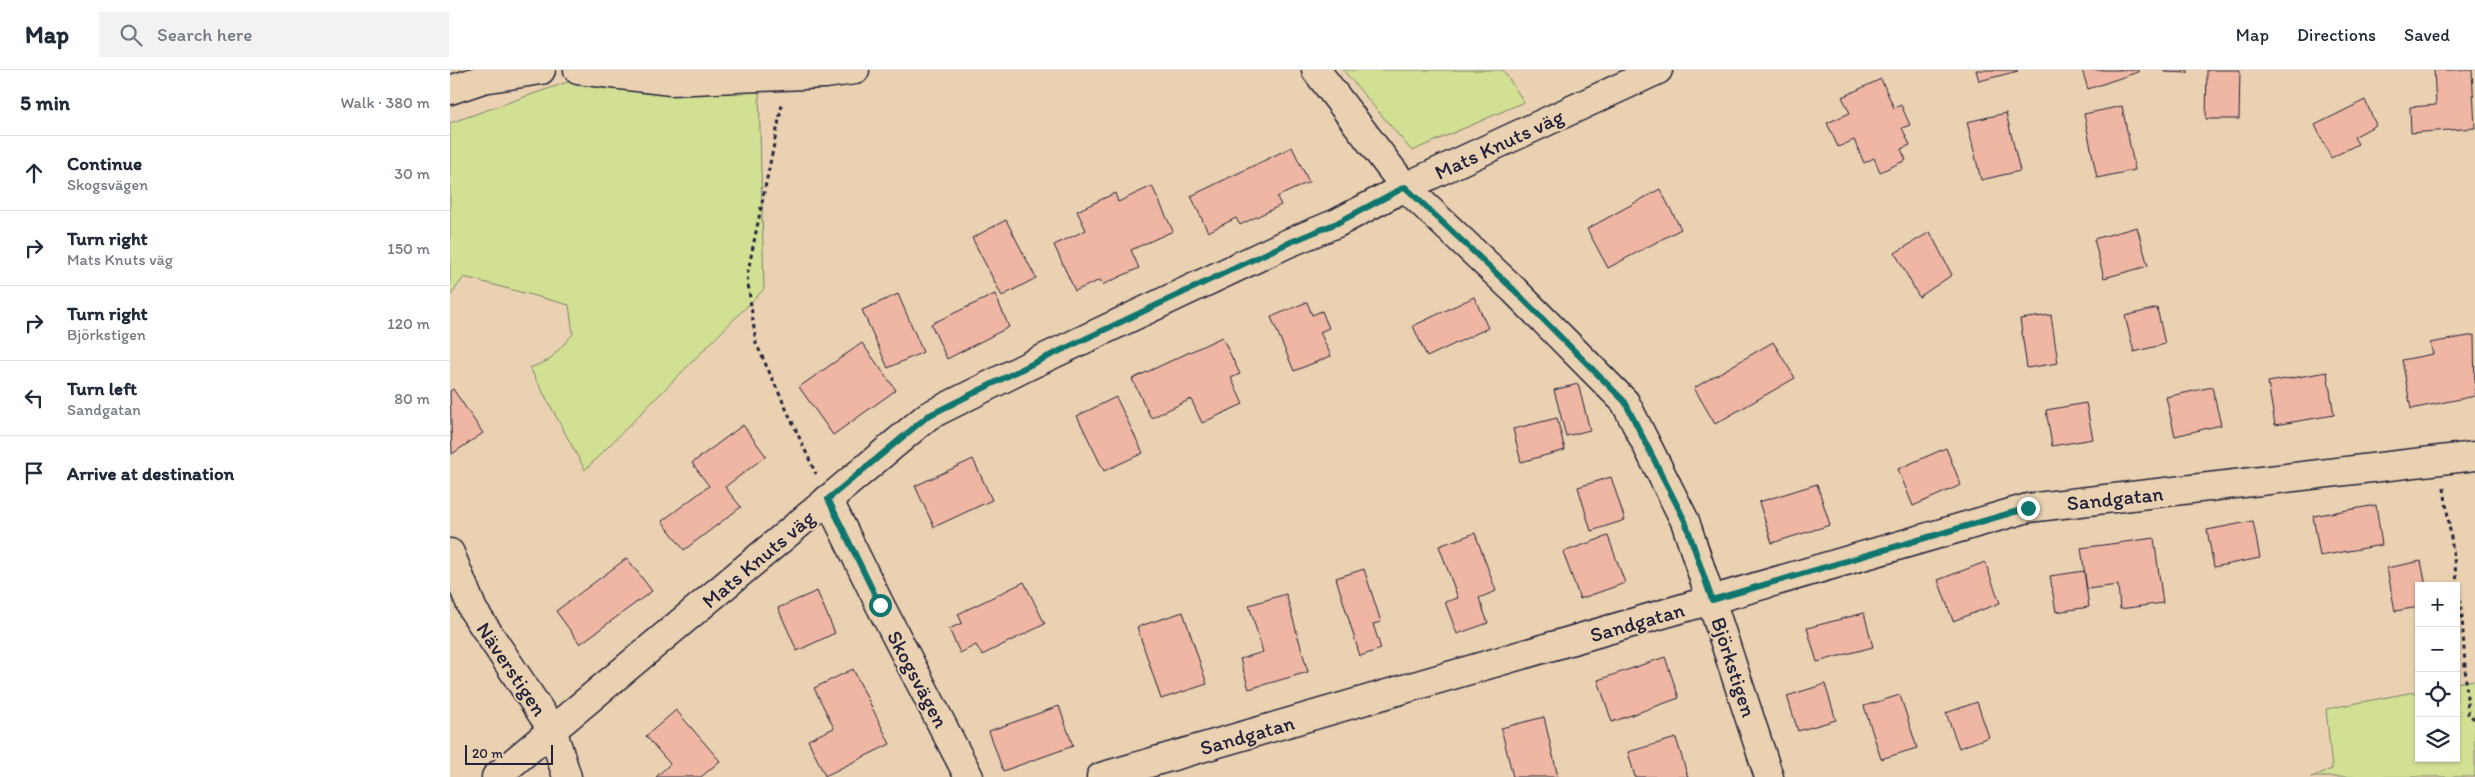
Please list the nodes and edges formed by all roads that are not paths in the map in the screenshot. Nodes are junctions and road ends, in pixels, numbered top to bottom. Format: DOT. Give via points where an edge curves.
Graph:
graph roads {
  1 [pos="541,70"];
  2 [pos="578,70"];
  3 [pos="855,70"];
  4 [pos="1316,70"];
  5 [pos="1658,70"];
  6 [pos="450,90"];
  7 [pos="1405,187"];
  8 [pos="2475,456"];
  9 [pos="828,499"];
  10 [pos="450,553"];
  11 [pos="1712,600"];
  12 [pos="552,729"];
  13 [pos="496,777"];
  14 [pos="567,777"];
  15 [pos="969,777"];
  16 [pos="1101,777"];
  17 [pos="1769,777"];
  1 -- 6 [label="street" via="483,79"];
  2 -- 3 [label="street" via="671,80"];
  4 -- 7 [label="street, Björkstigen"];
  5 -- 7 [label="street, Mats Knuts väg"];
  7 -- 9 [label="street, Mats Knuts väg" via="1337,223 1277,248 928,416"];
  7 -- 11 [label="street, Björkstigen" via="1514,290 1625,402 1685,521"];
  8 -- 11 [label="street, Sandgatan" via="2028,508"];
  9 -- 12 [label="street, Mats Knuts väg"];
  9 -- 15 [label="street, Skogsvägen"];
  10 -- 12 [label="street, Näverstigen" via="473,610"];
  11 -- 16 [label="street, Sandgatan"];
  11 -- 17 [label="street, Björkstigen"];
  12 -- 13 [label="street, Mats Knuts väg"];
  12 -- 14 [label="street, Näverstigen"];
}
